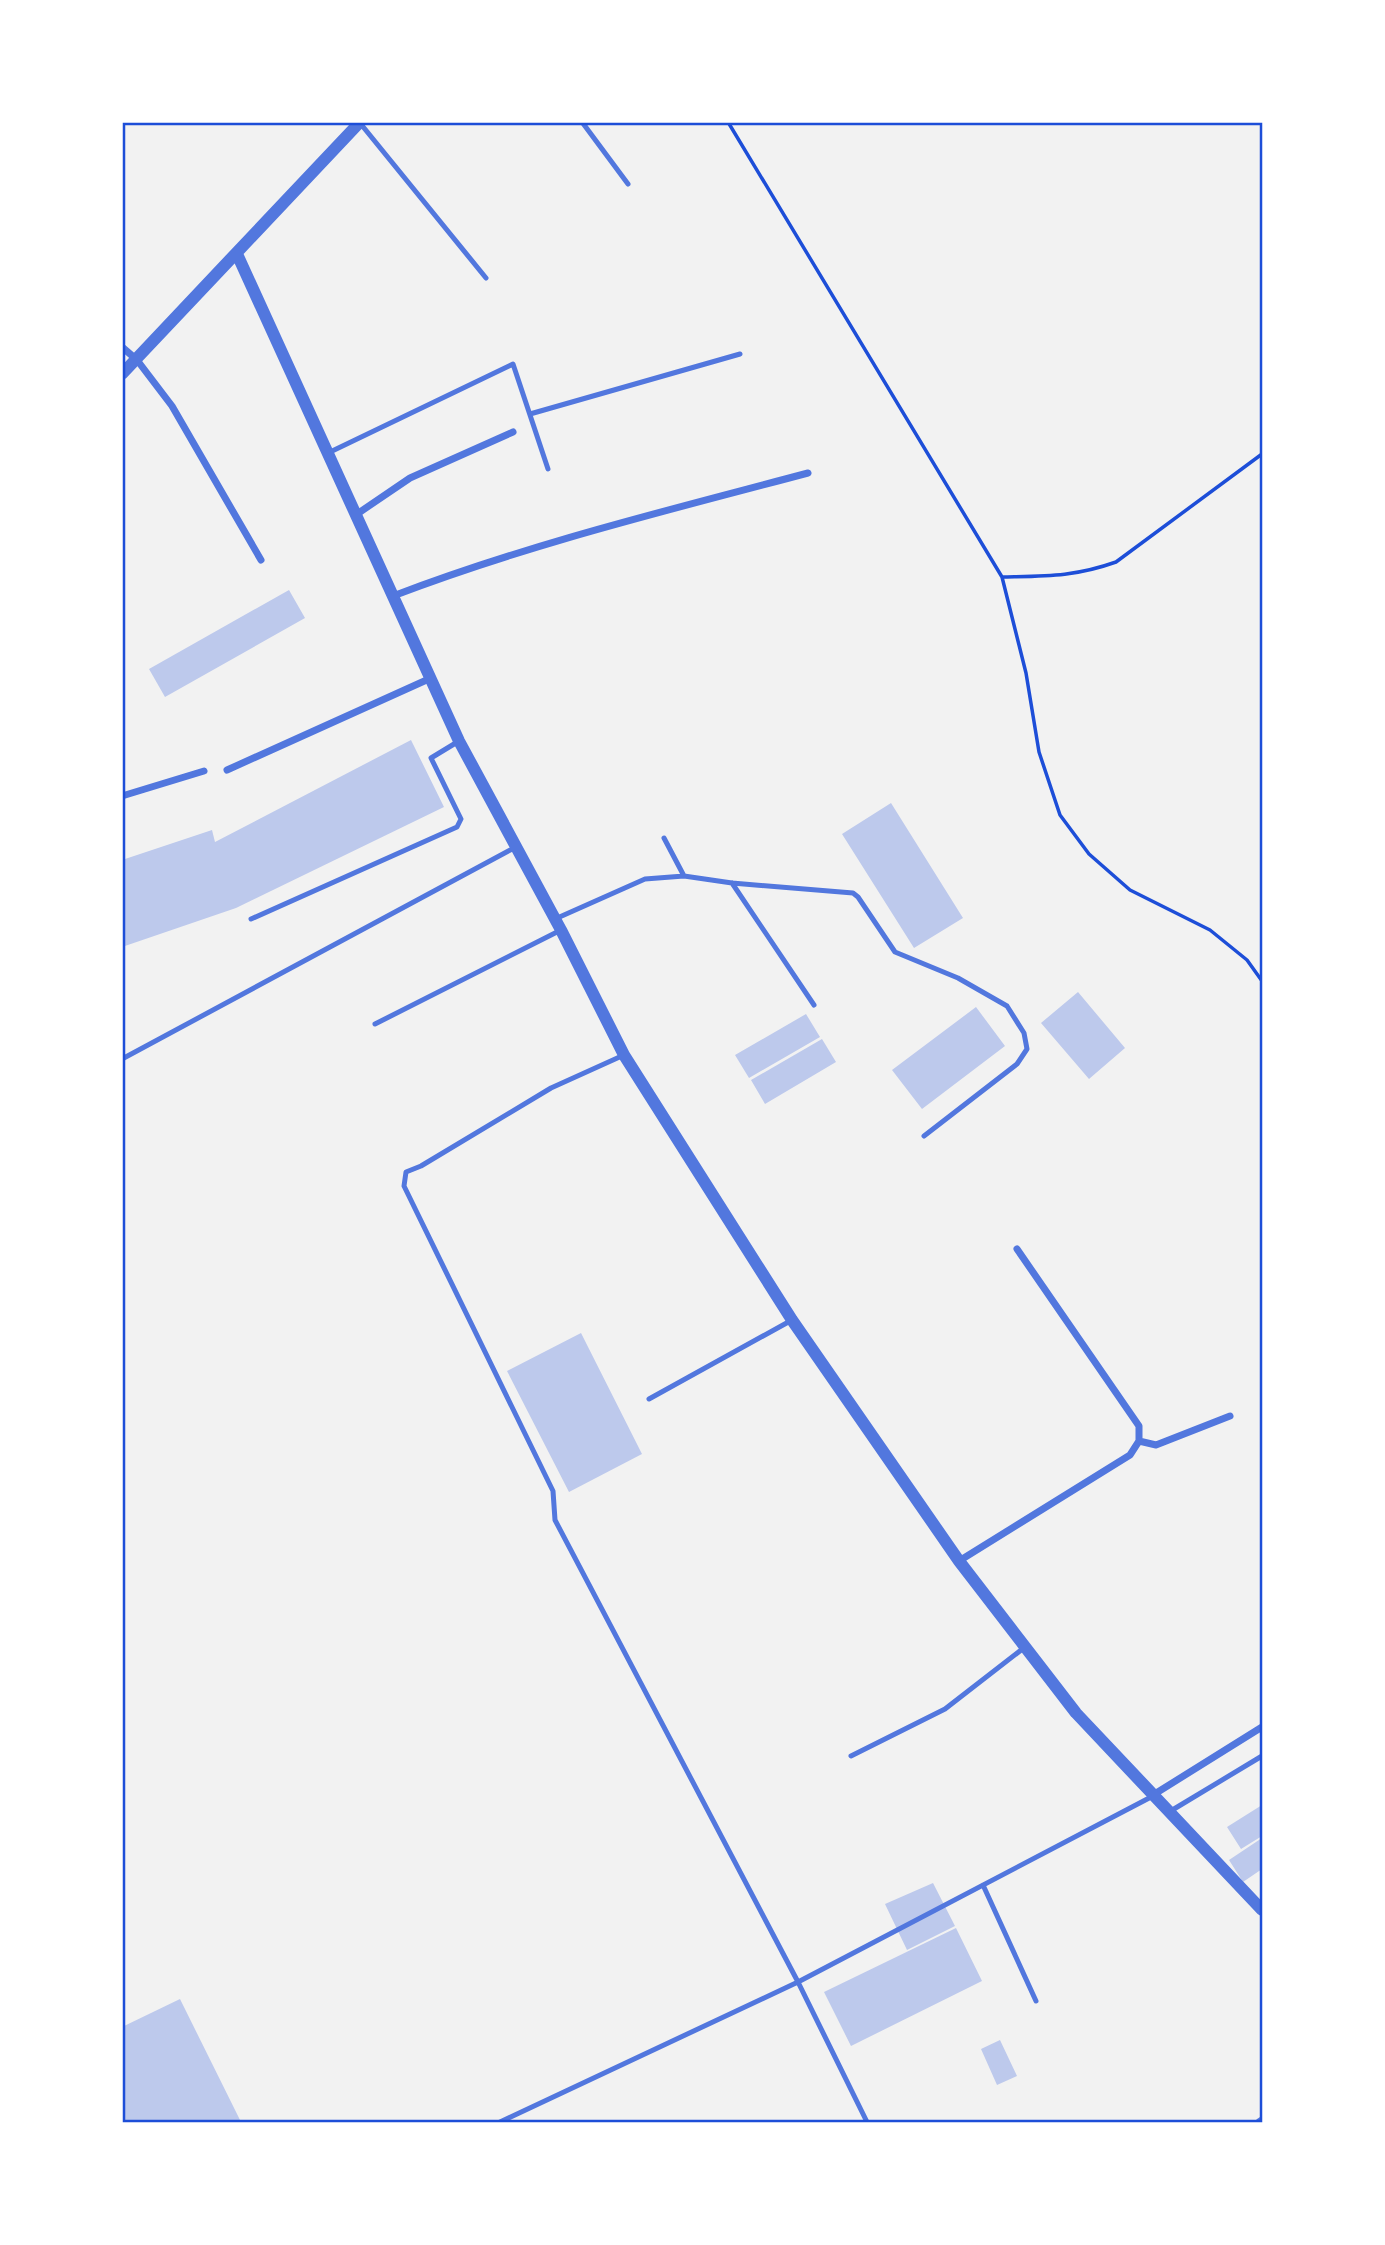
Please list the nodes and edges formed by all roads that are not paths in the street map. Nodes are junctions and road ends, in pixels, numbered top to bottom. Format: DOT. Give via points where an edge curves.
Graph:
graph roads {
  1 [pos="582,122"];
  2 [pos="360,123"];
  3 [pos="628,184"];
  4 [pos="237,254"];
  5 [pos="486,278"];
  6 [pos="122,347"];
  7 [pos="740,354"];
  8 [pos="137,360"];
  9 [pos="122,374"];
  10 [pos="530,414"];
  11 [pos="513,432"];
  12 [pos="328,453"];
  13 [pos="548,469"];
  14 [pos="808,472"];
  15 [pos="357,514"];
  16 [pos="261,560"];
  17 [pos="394,596"];
  18 [pos="430,678"];
  19 [pos="459,741"];
  20 [pos="227,770"];
  21 [pos="204,771"];
  22 [pos="122,796"];
  23 [pos="664,838"];
  24 [pos="516,847"];
  25 [pos="684,876"];
  26 [pos="732,883"];
  27 [pos="251,919"];
  28 [pos="558,925"];
  29 [pos="814,1004"];
  30 [pos="375,1024"];
  31 [pos="624,1055"];
  32 [pos="122,1059"];
  33 [pos="924,1136"];
  34 [pos="1017,1249"];
  35 [pos="792,1320"];
  36 [pos="649,1399"];
  37 [pos="1230,1416"];
  38 [pos="1139,1441"];
  39 [pos="960,1562"];
  40 [pos="1025,1647"];
  41 [pos="1262,1727"];
  42 [pos="851,1756"];
  43 [pos="1262,1756"];
  44 [pos="1153,1796"];
  45 [pos="1169,1812"];
  46 [pos="983,1885"];
  47 [pos="1262,1910"];
  48 [pos="798,1982"];
  49 [pos="1036,2001"];
  50 [pos="500,2123"];
  51 [pos="867,2123"];
  1 -- 3 [label="lane"];
  2 -- 4 [label="street"];
  2 -- 5 [label="lane"];
  4 -- 8 [label="street"];
  4 -- 12 [label="street"];
  6 -- 8 [label="street"];
  7 -- 10 [label="lane"];
  8 -- 9 [label="street"];
  8 -- 16 [label="street" via="172,406"];
  10 -- 12 [label="lane" via="513,364"];
  10 -- 13 [label="lane"];
  11 -- 15 [label="street" via="410,478"];
  12 -- 15 [label="street"];
  14 -- 17 [label="street" via="497,558"];
  15 -- 17 [label="street"];
  17 -- 18 [label="street"];
  18 -- 19 [label="street"];
  18 -- 20 [label="street"];
  19 -- 24 [label="street"];
  19 -- 27 [label="lane" via="431,758 461,819 457,827"];
  21 -- 22 [label="street"];
  23 -- 25 [label="lane"];
  24 -- 28 [label="street"];
  24 -- 32 [label="lane"];
  25 -- 26 [label="lane"];
  25 -- 28 [label="lane" via="645,878"];
  26 -- 29 [label="lane"];
  26 -- 33 [label="lane" via="853,893 895,953 958,978 1007,1006 1024,1033 1027,1049 1017,1064"];
  28 -- 30 [label="lane"];
  28 -- 31 [label="street"];
  31 -- 35 [label="street"];
  31 -- 48 [label="lane" via="551,1088 406,1172 404,1186 553,1491 555,1520"];
  34 -- 38 [label="street" via="1139,1426"];
  35 -- 36 [label="lane"];
  35 -- 39 [label="street"];
  37 -- 38 [label="street" via="1156,1445"];
  38 -- 39 [label="street" via="1130,1455"];
  39 -- 40 [label="street"];
  40 -- 42 [label="lane" via="945,1709"];
  40 -- 44 [label="street" via="1076,1713"];
  41 -- 44 [label="street"];
  43 -- 45 [label="lane"];
  44 -- 45 [label="street"];
  44 -- 46 [label="lane"];
  45 -- 47 [label="street"];
  46 -- 48 [label="lane"];
  46 -- 49 [label="lane"];
  48 -- 50 [label="lane"];
  48 -- 51 [label="lane"];
}
